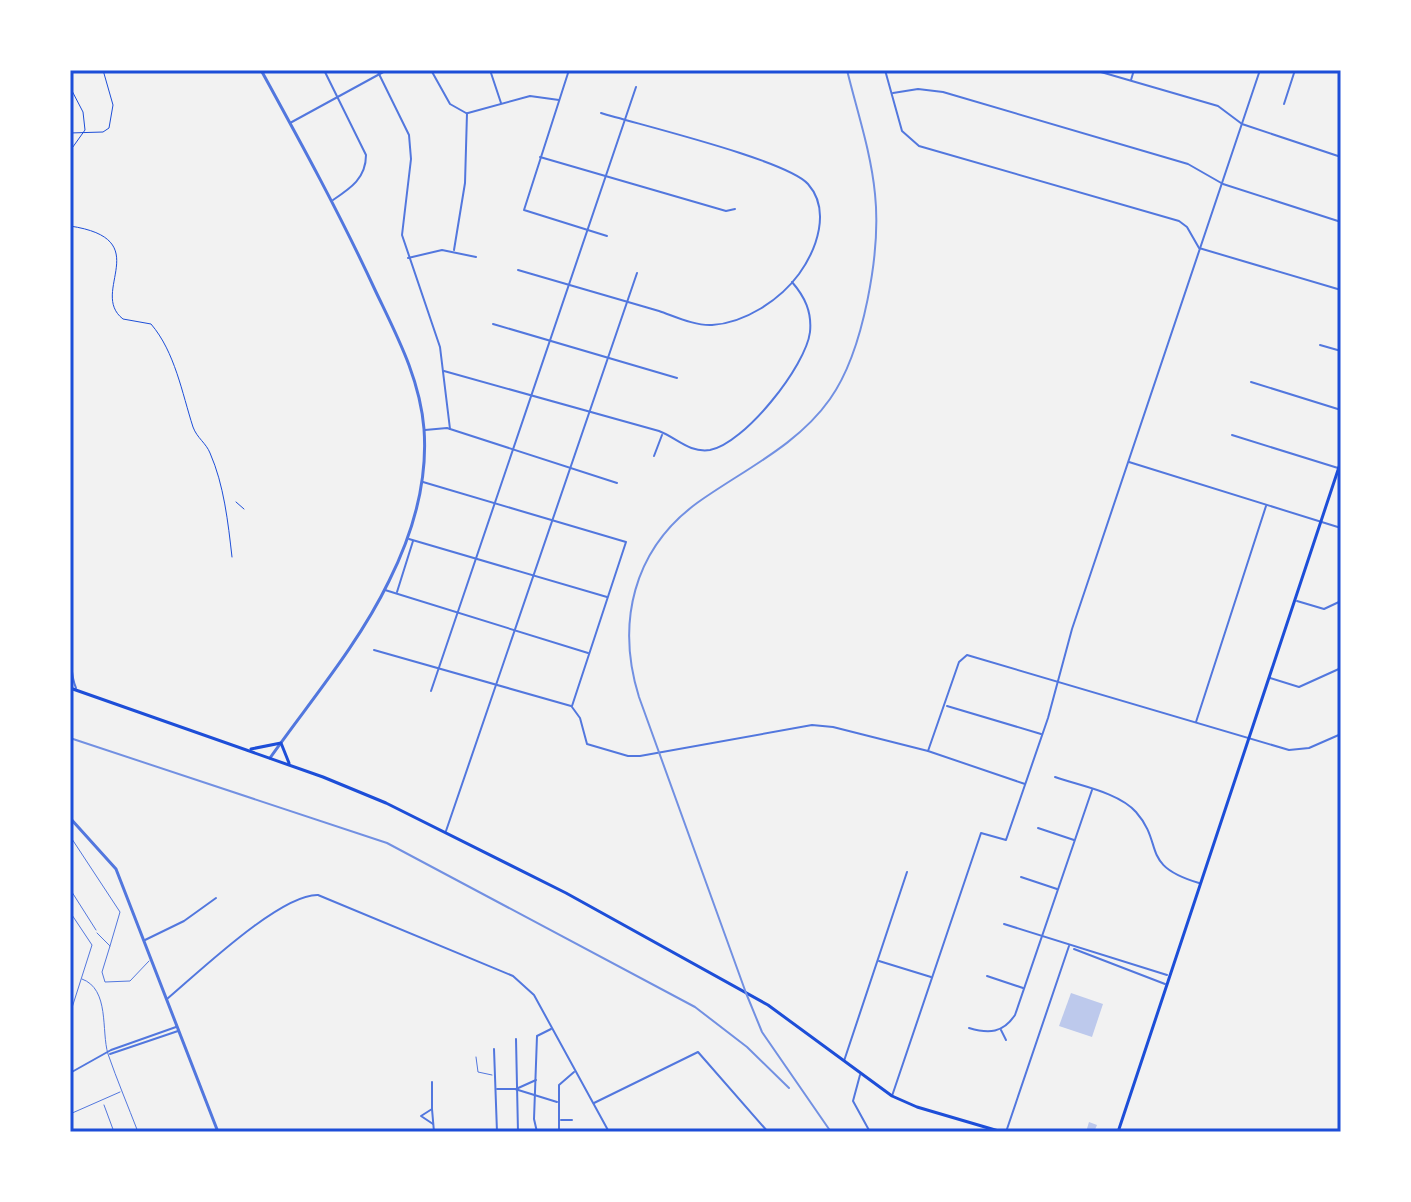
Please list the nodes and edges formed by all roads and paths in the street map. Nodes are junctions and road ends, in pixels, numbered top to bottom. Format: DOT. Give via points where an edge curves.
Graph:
graph roads {
  1 [pos="103,70"];
  2 [pos="261,70"];
  3 [pos="324,70"];
  4 [pos="387,70"];
  5 [pos="431,70"];
  6 [pos="490,70"];
  7 [pos="569,70"];
  8 [pos="885,70"];
  9 [pos="1094,70"];
  10 [pos="1134,70"];
  11 [pos="1260,70"];
  12 [pos="1295,70"];
  13 [pos="378,72"];
  14 [pos="1131,81"];
  15 [pos="70,87"];
  16 [pos="636,87"];
  17 [pos="891,93"];
  18 [pos="337,97"];
  19 [pos="559,100"];
  20 [pos="501,104"];
  21 [pos="1284,104"];
  22 [pos="467,113"];
  23 [pos="601,113"];
  24 [pos="624,120"];
  25 [pos="290,123"];
  26 [pos="1242,124"];
  27 [pos="85,130"];
  28 [pos="70,133"];
  29 [pos="70,151"];
  30 [pos="540,157"];
  31 [pos="1341,157"];
  32 [pos="606,176"];
  33 [pos="1223,184"];
  34 [pos="332,201"];
  35 [pos="735,209"];
  36 [pos="1341,222"];
  37 [pos="70,226"];
  38 [pos="587,231"];
  39 [pos="607,236"];
  40 [pos="1199,248"];
  41 [pos="454,250"];
  42 [pos="476,257"];
  43 [pos="407,258"];
  44 [pos="518,270"];
  45 [pos="637,273"];
  46 [pos="792,282"];
  47 [pos="569,285"];
  48 [pos="1341,290"];
  49 [pos="627,302"];
  50 [pos="493,324"];
  51 [pos="550,340"];
  52 [pos="1320,345"];
  53 [pos="1341,351"];
  54 [pos="609,357"];
  55 [pos="444,371"];
  56 [pos="677,378"];
  57 [pos="1251,382"];
  58 [pos="532,395"];
  59 [pos="1341,410"];
  60 [pos="590,411"];
  61 [pos="450,429"];
  62 [pos="424,431"];
  63 [pos="663,432"];
  64 [pos="1232,435"];
  65 [pos="513,450"];
  66 [pos="654,456"];
  67 [pos="1128,461"];
  68 [pos="1341,461"];
  69 [pos="571,466"];
  70 [pos="1339,468"];
  71 [pos="423,482"];
  72 [pos="617,483"];
  73 [pos="236,502"];
  74 [pos="495,503"];
  75 [pos="1266,506"];
  76 [pos="244,509"];
  77 [pos="553,521"];
  78 [pos="1321,522"];
  79 [pos="1341,528"];
  80 [pos="408,538"];
  81 [pos="414,540"];
  82 [pos="232,557"];
  83 [pos="476,558"];
  84 [pos="534,576"];
  85 [pos="385,590"];
  86 [pos="396,594"];
  87 [pos="608,597"];
  88 [pos="70,599"];
  89 [pos="1295,600"];
  90 [pos="1341,601"];
  91 [pos="459,613"];
  92 [pos="516,631"];
  93 [pos="374,650"];
  94 [pos="589,653"];
  95 [pos="439,667"];
  96 [pos="1341,668"];
  97 [pos="1270,678"];
  98 [pos="1057,683"];
  99 [pos="497,684"];
  100 [pos="70,688"];
  101 [pos="76,689"];
  102 [pos="431,691"];
  103 [pos="945,705"];
  104 [pos="572,707"];
  105 [pos="1196,723"];
  106 [pos="1042,734"];
  107 [pos="1341,734"];
  108 [pos="1249,739"];
  109 [pos="281,743"];
  110 [pos="248,749"];
  111 [pos="928,751"];
  112 [pos="270,758"];
  113 [pos="292,765"];
  114 [pos="1055,777"];
  115 [pos="1026,784"];
  116 [pos="1092,790"];
  117 [pos="70,818"];
  118 [pos="1038,828"];
  119 [pos="445,832"];
  120 [pos="70,836"];
  121 [pos="1075,840"];
  122 [pos="907,872"];
  123 [pos="1021,877"];
  124 [pos="1200,883"];
  125 [pos="70,889"];
  126 [pos="1058,889"];
  127 [pos="216,898"];
  128 [pos="70,912"];
  129 [pos="1004,924"];
  130 [pos="1042,937"];
  131 [pos="144,941"];
  132 [pos="110,946"];
  133 [pos="1069,946"];
  134 [pos="151,959"];
  135 [pos="878,960"];
  136 [pos="987,976"];
  137 [pos="1169,976"];
  138 [pos="932,977"];
  139 [pos="82,979"];
  140 [pos="1166,985"];
  141 [pos="1024,988"];
  142 [pos="166,999"];
  143 [pos="70,1014"];
  144 [pos="969,1028"];
  145 [pos="178,1029"];
  146 [pos="552,1029"];
  147 [pos="1001,1029"];
  148 [pos="516,1039"];
  149 [pos="1006,1040"];
  150 [pos="494,1049"];
  151 [pos="108,1054"];
  152 [pos="476,1057"];
  153 [pos="844,1062"];
  154 [pos="575,1072"];
  155 [pos="70,1073"];
  156 [pos="495,1075"];
  157 [pos="860,1075"];
  158 [pos="537,1080"];
  159 [pos="432,1082"];
  160 [pos="495,1089"];
  161 [pos="515,1089"];
  162 [pos="122,1091"];
  163 [pos="537,1095"];
  164 [pos="892,1096"];
  165 [pos="103,1101"];
  166 [pos="558,1102"];
  167 [pos="593,1104"];
  168 [pos="432,1109"];
  169 [pos="70,1114"];
  170 [pos="559,1120"];
  171 [pos="572,1120"];
  172 [pos="433,1124"];
  173 [pos="114,1132"];
  174 [pos="138,1132"];
  175 [pos="218,1132"];
  176 [pos="434,1132"];
  177 [pos="497,1132"];
  178 [pos="518,1132"];
  179 [pos="537,1132"];
  180 [pos="559,1132"];
  181 [pos="609,1132"];
  182 [pos="768,1132"];
  183 [pos="870,1132"];
  184 [pos="1004,1132"];
  185 [pos="1118,1132"];
  1 -- 27 [label="path" via="113,105 109,128"];
  2 -- 25 [label="street"];
  3 -- 18 [label="street"];
  4 -- 13 [label="street"];
  5 -- 22 [label="street" via="450,104"];
  6 -- 20 [label="street"];
  7 -- 19 [label="street"];
  8 -- 17 [label="street"];
  9 -- 14 [label="street"];
  10 -- 14 [label="street"];
  11 -- 26 [label="street"];
  12 -- 21 [label="street"];
  13 -- 18 [label="street"];
  13 -- 43 [label="street" via="409,135 410,177 401,225"];
  14 -- 26 [label="street" via="1218,106"];
  15 -- 27 [label="path" via="83,112"];
  16 -- 24 [label="street"];
  17 -- 33 [label="street" via="943,92 1188,164"];
  17 -- 40 [label="street" via="905,136 930,149 1179,221"];
  18 -- 25 [label="street"];
  18 -- 34 [label="street" via="360,137 366,162 358,181"];
  19 -- 20 [label="street" via="530,96"];
  19 -- 30 [label="street"];
  20 -- 22 [label="street"];
  22 -- 41 [label="street" via="465,183"];
  23 -- 24 [label="street"];
  24 -- 32 [label="street"];
  24 -- 46 [label="street" via="761,160 803,179 819,207 815,241"];
  25 -- 34 [label="street"];
  26 -- 31 [label="street"];
  26 -- 33 [label="street"];
  27 -- 28 [label="path"];
  27 -- 29 [label="path"];
  30 -- 32 [label="street"];
  30 -- 38 [label="street" via="524,210"];
  32 -- 35 [label="street" via="726,211"];
  32 -- 38 [label="street"];
  33 -- 36 [label="street"];
  33 -- 40 [label="street"];
  34 -- 62 [label="street" via="412,372"];
  37 -- 82 [label="path" via="97,232 110,243 118,263 113,307 123,319 151,324 167,348 195,432 216,467"];
  38 -- 39 [label="street"];
  38 -- 47 [label="street"];
  40 -- 48 [label="street"];
  40 -- 67 [label="street"];
  41 -- 42 [label="street"];
  41 -- 43 [label="street"];
  43 -- 55 [label="street" via="433,318"];
  44 -- 47 [label="street"];
  45 -- 49 [label="street"];
  46 -- 49 [label="street" via="755,311 706,325"];
  46 -- 63 [label="street" via="805,299 810,336 799,362 771,400 731,440 714,449 696,450"];
  47 -- 49 [label="street"];
  47 -- 51 [label="street"];
  49 -- 54 [label="street"];
  50 -- 51 [label="street"];
  51 -- 54 [label="street"];
  51 -- 58 [label="street"];
  52 -- 53 [label="street"];
  54 -- 56 [label="street"];
  54 -- 60 [label="street"];
  55 -- 58 [label="street"];
  55 -- 61 [label="street"];
  57 -- 59 [label="street"];
  58 -- 60 [label="street"];
  58 -- 65 [label="street"];
  60 -- 63 [label="street"];
  60 -- 69 [label="street"];
  61 -- 62 [label="street"];
  61 -- 65 [label="street"];
  62 -- 71 [label="street"];
  63 -- 66 [label="street"];
  64 -- 70 [label="street"];
  65 -- 69 [label="street"];
  65 -- 74 [label="street"];
  67 -- 75 [label="street"];
  67 -- 98 [label="street"];
  68 -- 70 [label="main road"];
  69 -- 72 [label="street"];
  69 -- 77 [label="street"];
  70 -- 78 [label="main road"];
  71 -- 74 [label="street"];
  71 -- 80 [label="street"];
  73 -- 76 [label="path"];
  74 -- 77 [label="street"];
  74 -- 83 [label="street"];
  75 -- 78 [label="street"];
  75 -- 105 [label="street"];
  77 -- 84 [label="street"];
  77 -- 87 [label="street" via="626,542"];
  78 -- 79 [label="street"];
  78 -- 89 [label="main road"];
  80 -- 81 [label="street"];
  80 -- 85 [label="street"];
  81 -- 83 [label="street"];
  81 -- 86 [label="street"];
  83 -- 84 [label="street"];
  83 -- 91 [label="street"];
  84 -- 87 [label="street"];
  84 -- 92 [label="street"];
  85 -- 86 [label="street"];
  85 -- 109 [label="street"];
  86 -- 91 [label="street"];
  87 -- 94 [label="street"];
  88 -- 101 [label="street" via="71,675"];
  89 -- 90 [label="street" via="1324,609"];
  89 -- 97 [label="main road"];
  91 -- 92 [label="street"];
  91 -- 95 [label="street"];
  92 -- 94 [label="street"];
  92 -- 99 [label="street"];
  93 -- 95 [label="street"];
  94 -- 104 [label="street"];
  95 -- 99 [label="street"];
  95 -- 102 [label="street"];
  96 -- 97 [label="street" via="1299,687"];
  97 -- 108 [label="main road"];
  98 -- 103 [label="street" via="963,656"];
  98 -- 105 [label="street"];
  98 -- 106 [label="street"];
  99 -- 104 [label="street"];
  99 -- 119 [label="street"];
  100 -- 101 [label="main road"];
  101 -- 110 [label="main road"];
  103 -- 106 [label="street"];
  103 -- 111 [label="street"];
  104 -- 111 [label="street" via="587,744 628,756 812,725"];
  105 -- 108 [label="street"];
  106 -- 115 [label="street"];
  107 -- 108 [label="street" via="1297,750"];
  108 -- 124 [label="main road"];
  109 -- 110 [label="main road"];
  109 -- 112 [label="street"];
  109 -- 113 [label="main road"];
  110 -- 112 [label="main road"];
  111 -- 115 [label="street"];
  112 -- 113 [label="main road"];
  113 -- 119 [label="main road"];
  114 -- 116 [label="street"];
  115 -- 138 [label="street" via="1006,840 981,833"];
  116 -- 121 [label="street"];
  116 -- 124 [label="street" via="1125,802 1166,868"];
  117 -- 131 [label="street" via="116,869"];
  118 -- 121 [label="street"];
  119 -- 153 [label="main road" via="768,1005"];
  120 -- 132 [label="lane" via="120,912"];
  121 -- 126 [label="street"];
  122 -- 135 [label="street"];
  123 -- 126 [label="street"];
  124 -- 137 [label="main road"];
  125 -- 132 [label="lane"];
  126 -- 130 [label="street"];
  127 -- 131 [label="street"];
  128 -- 139 [label="lane" via="92,945"];
  129 -- 130 [label="street"];
  130 -- 133 [label="street"];
  130 -- 141 [label="street"];
  131 -- 134 [label="street"];
  132 -- 134 [label="lane" via="102,972 105,982 130,981"];
  133 -- 137 [label="street"];
  133 -- 140 [label="street"];
  133 -- 184 [label="street"];
  134 -- 142 [label="street"];
  135 -- 138 [label="street"];
  135 -- 153 [label="street"];
  136 -- 141 [label="street"];
  137 -- 140 [label="main road"];
  138 -- 164 [label="street"];
  139 -- 143 [label="lane"];
  139 -- 151 [label="lane" via="93,985 103,1011"];
  140 -- 185 [label="main road"];
  141 -- 147 [label="street" via="1015,1015"];
  142 -- 145 [label="street"];
  142 -- 146 [label="street" via="259,924 299,897 318,895 513,976 534,995"];
  144 -- 147 [label="street"];
  145 -- 151 [label="street"];
  145 -- 175 [label="street"];
  146 -- 154 [label="street"];
  146 -- 158 [label="street" via="537,1036"];
  147 -- 149 [label="street"];
  148 -- 161 [label="street"];
  150 -- 156 [label="street"];
  151 -- 155 [label="street"];
  151 -- 162 [label="lane"];
  152 -- 156 [label="lane" via="478,1072"];
  153 -- 157 [label="main road"];
  154 -- 166 [label="street" via="559,1085"];
  154 -- 167 [label="street"];
  156 -- 160 [label="street"];
  157 -- 164 [label="main road"];
  157 -- 183 [label="street" via="853,1101"];
  158 -- 161 [label="street"];
  158 -- 163 [label="street"];
  159 -- 168 [label="street"];
  160 -- 161 [label="street"];
  160 -- 177 [label="street"];
  161 -- 163 [label="street"];
  161 -- 178 [label="street"];
  162 -- 165 [label="lane"];
  162 -- 174 [label="lane"];
  163 -- 166 [label="street"];
  163 -- 179 [label="street"];
  164 -- 184 [label="main road"];
  165 -- 169 [label="lane"];
  165 -- 173 [label="lane"];
  166 -- 170 [label="street"];
  167 -- 181 [label="street"];
  167 -- 182 [label="street" via="698,1052"];
  168 -- 172 [label="street"];
  168 -- 172 [label="street" via="421,1116"];
  170 -- 171 [label="street"];
  170 -- 180 [label="street"];
  172 -- 176 [label="street"];
}
